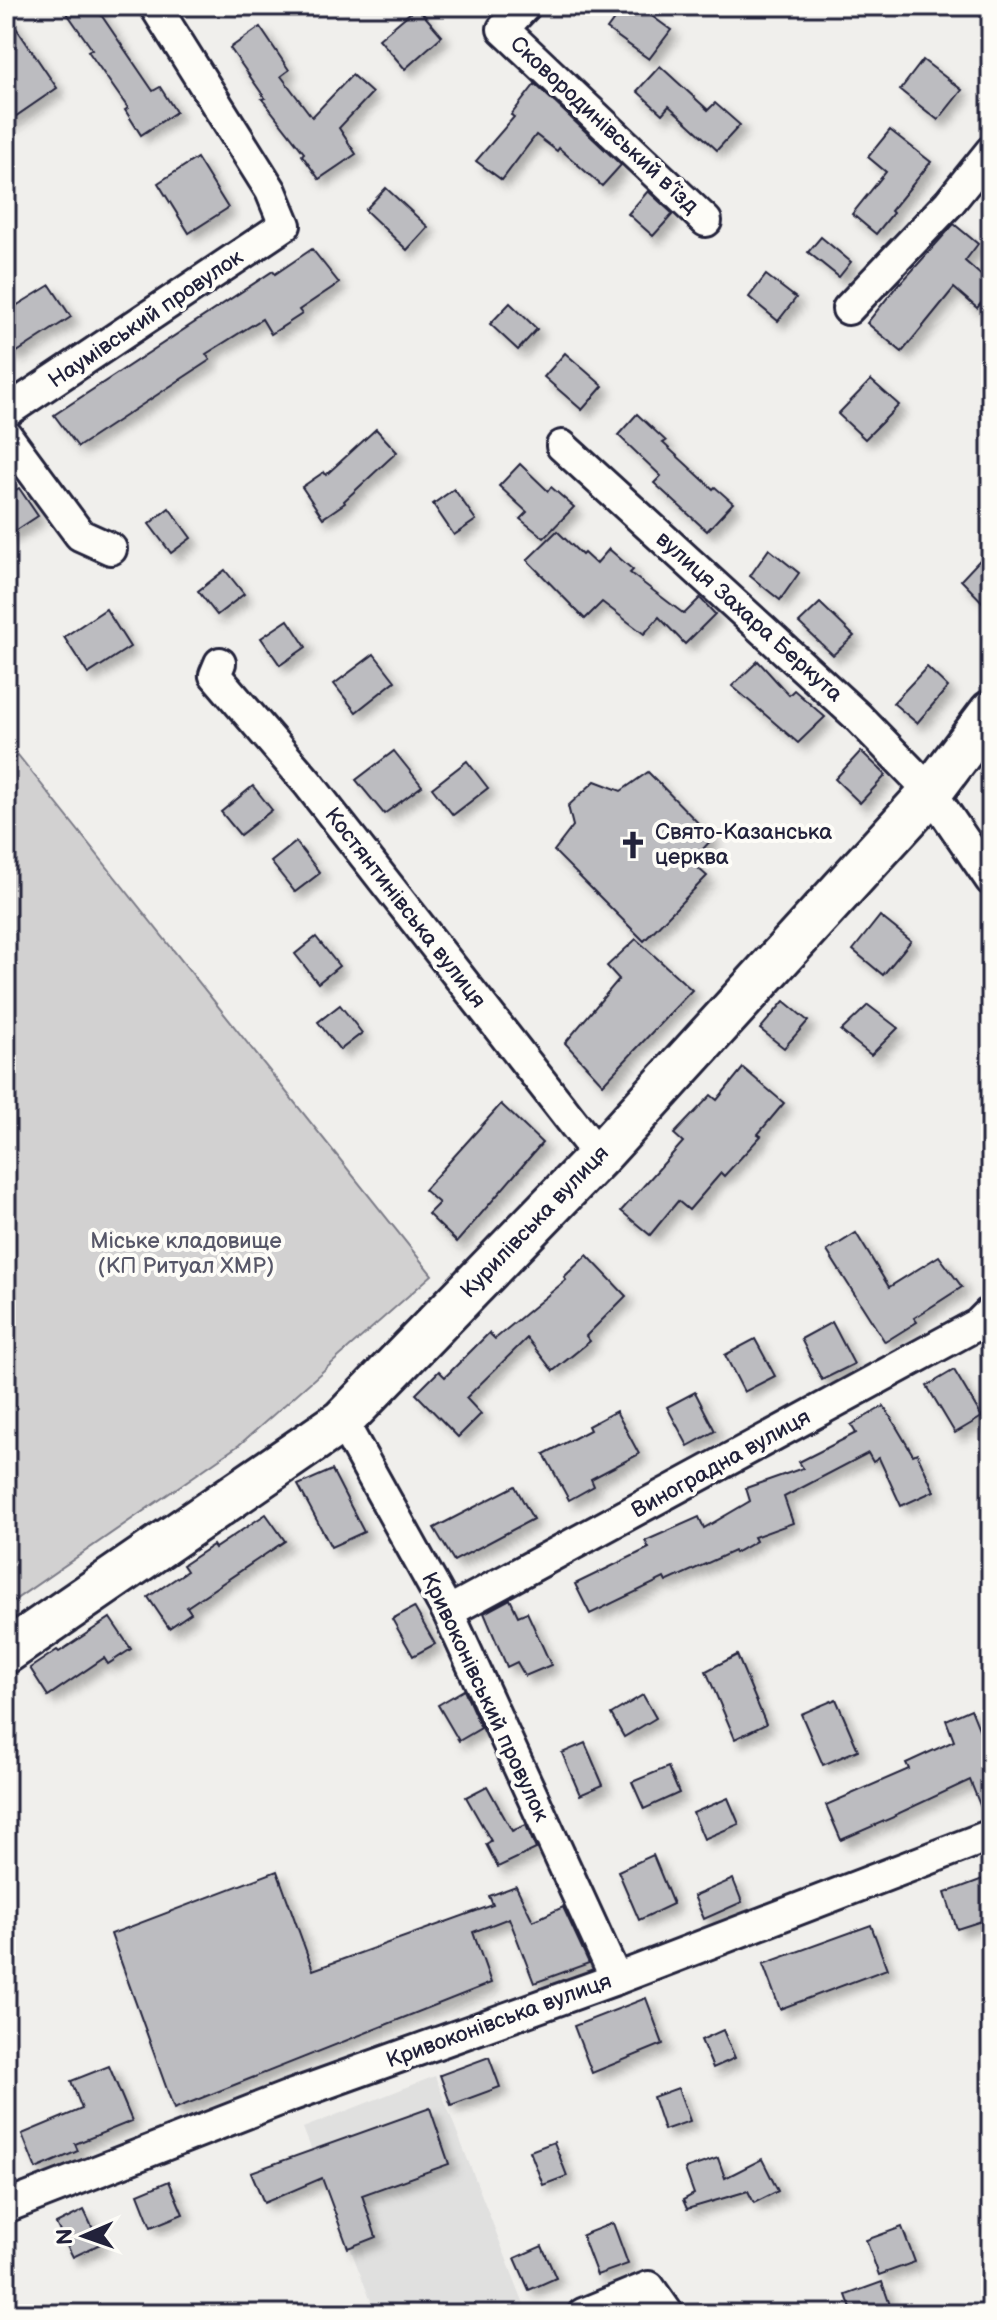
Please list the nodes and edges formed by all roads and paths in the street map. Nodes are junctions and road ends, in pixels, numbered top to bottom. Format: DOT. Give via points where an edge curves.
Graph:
graph roads {
  1 [pos="155,6"];
  2 [pos="525,6"];
  3 [pos="991,151"];
  4 [pos="706,221"];
  5 [pos="848,309"];
  6 [pos="6,412"];
  7 [pos="6,435"];
  8 [pos="562,446"];
  9 [pos="111,549"];
  10 [pos="220,663"];
  11 [pos="991,712"];
  12 [pos="931,792"];
  13 [pos="991,880"];
  14 [pos="599,1156"];
  15 [pos="991,1311"];
  16 [pos="342,1421"];
  17 [pos="448,1612"];
  18 [pos="6,1652"];
  19 [pos="991,1835"];
  20 [pos="616,1979"];
  21 [pos="6,2207"];
  22 [pos="583,2314"];
  23 [pos="668,2314"];
  1 -- 6 [label="street, Наумівський провулок" via="271,191 285,225"];
  2 -- 4 [label="street, Сковородинівський в’їзд" via="503,29"];
  3 -- 5 [label="street"];
  7 -- 9 [label="street" via="80,535"];
  8 -- 12 [label="street, вулиця Захара Беркута" via="857,716"];
  10 -- 14 [label="street, Костянтинівська вулиця" via="215,675 307,782"];
  11 -- 12 [label="main road, Курилівська вулиця"];
  12 -- 13 [label="street, вулиця Захара Беркута"];
  12 -- 14 [label="main road, Курилівська вулиця"];
  14 -- 16 [label="main road, Курилівська вулиця"];
  15 -- 17 [label="street, Виноградна вулиця" via="978,1324"];
  16 -- 17 [label="street, Кривоконівський провулок"];
  16 -- 18 [label="main road, Курилівська вулиця"];
  17 -- 20 [label="street, Кривоконівський провулок"];
  19 -- 20 [label="street, Кривоконівська вулиця"];
  20 -- 21 [label="street, Кривоконівська вулиця" via="287,2097"];
  22 -- 23 [label="street" via="649,2287"];
}
